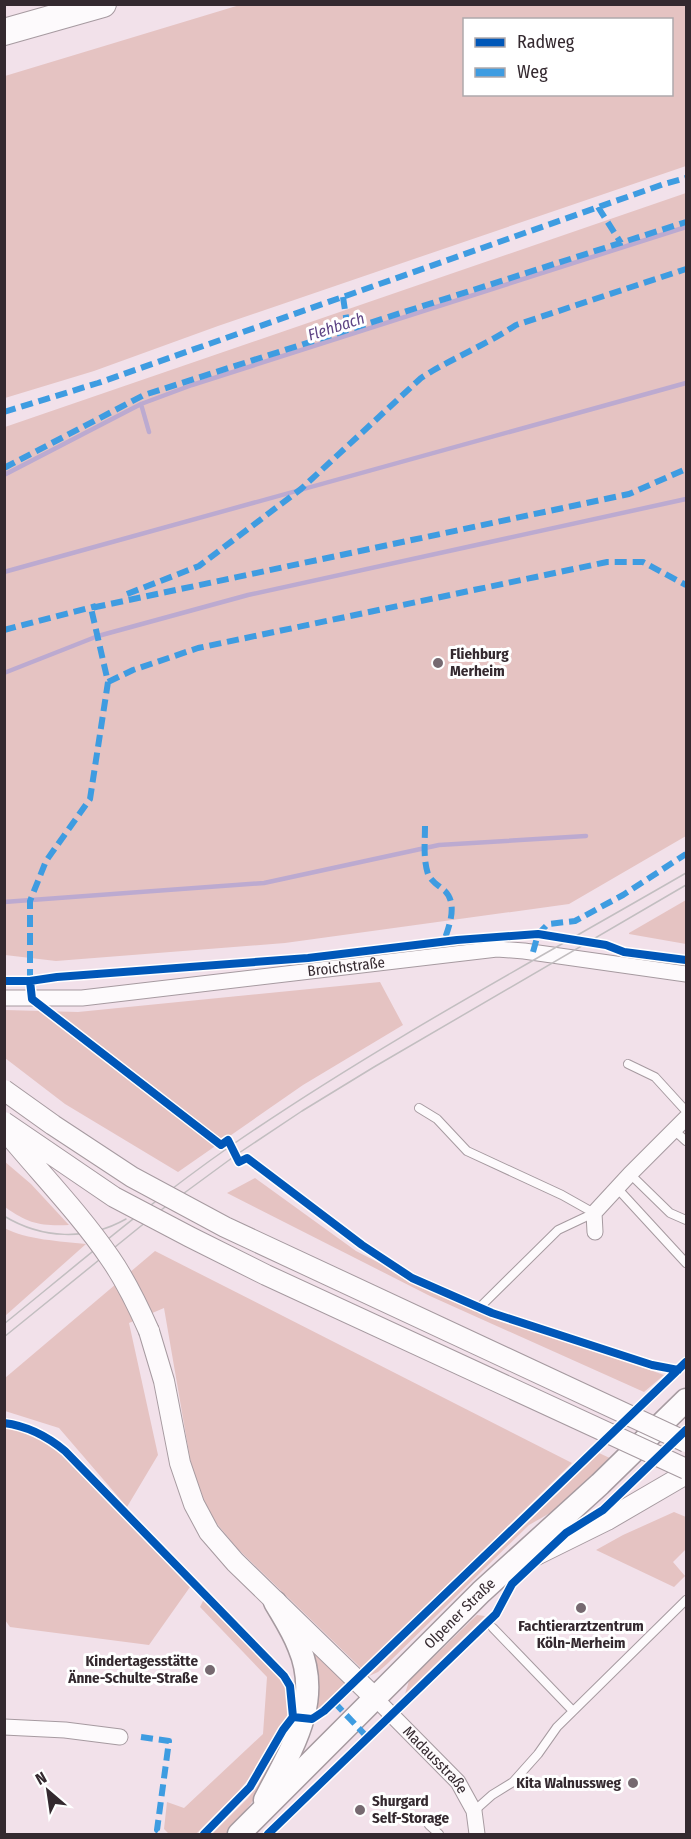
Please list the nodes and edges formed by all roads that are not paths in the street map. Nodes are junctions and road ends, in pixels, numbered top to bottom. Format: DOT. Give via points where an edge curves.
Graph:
graph roads {
  1 [pos="103,4"];
  2 [pos="38,23"];
  3 [pos="4,32"];
  4 [pos="4,38"];
  5 [pos="687,974"];
  6 [pos="4,998"];
  7 [pos="628,1064"];
  8 [pos="4,1090"];
  9 [pos="419,1108"];
  10 [pos="687,1111"];
  11 [pos="687,1118"];
  12 [pos="4,1122"];
  13 [pos="4,1130"];
  14 [pos="674,1130"];
  15 [pos="687,1142"];
  16 [pos="630,1174"];
  17 [pos="616,1188"];
  18 [pos="594,1213"];
  19 [pos="687,1220"];
  20 [pos="595,1232"];
  21 [pos="687,1263"];
  22 [pos="479,1308"];
  23 [pos="687,1400"];
  24 [pos="687,1442"];
  25 [pos="687,1469"];
  26 [pos="687,1474"];
  27 [pos="504,1570"];
  28 [pos="687,1600"];
  29 [pos="275,1602"];
  30 [pos="493,1628"];
  31 [pos="374,1697"];
  32 [pos="573,1711"];
  33 [pos="4,1727"];
  34 [pos="120,1737"];
  35 [pos="474,1810"];
  36 [pos="256,1818"];
  37 [pos="429,1825"];
  38 [pos="239,1834"];
  39 [pos="439,1834"];
  40 [pos="477,1834"];
  1 -- 2 [label="highway"];
  2 -- 3 [label="highway"];
  2 -- 4 [label="highway"];
  5 -- 6 [label="street, Broichstraße" via="497,950 82,998"];
  7 -- 10 [label="lane" via="655,1077"];
  8 -- 24 [label="main road, bridge" via="112,1165 216,1222"];
  9 -- 18 [label="lane" via="437,1119 467,1151"];
  11 -- 14 [label="street"];
  12 -- 25 [label="main road, bridge" via="114,1197 190,1237"];
  13 -- 29 [label="main road, bridge" via="72,1209 126,1283 149,1330 164,1381 180,1464 194,1504 209,1532"];
  14 -- 15 [label="lane"];
  14 -- 16 [label="street"];
  16 -- 17 [label="street"];
  16 -- 19 [label="lane" via="670,1213"];
  17 -- 18 [label="street"];
  17 -- 21 [label="lane"];
  18 -- 20 [label="street"];
  18 -- 22 [label="lane" via="558,1230"];
  23 -- 27 [label="main road, Olpener Straße"];
  26 -- 27 [label="main road" via="599,1525"];
  27 -- 31 [label="main road, Olpener Straße"];
  28 -- 32 [label="lane"];
  29 -- 31 [label="main road"];
  29 -- 36 [label="main road" via="299,1646 305,1665 307,1700 301,1729"];
  30 -- 32 [label="lane"];
  31 -- 35 [label="street, Madausstraße" via="458,1782"];
  31 -- 36 [label="main road, Olpener Straße"];
  32 -- 35 [label="lane" via="513,1782"];
  33 -- 34 [label="street"];
  35 -- 40 [label="street, Madausstraße"];
  36 -- 38 [label="main road, Olpener Straße"];
  37 -- 39 [label="lane"];
}
